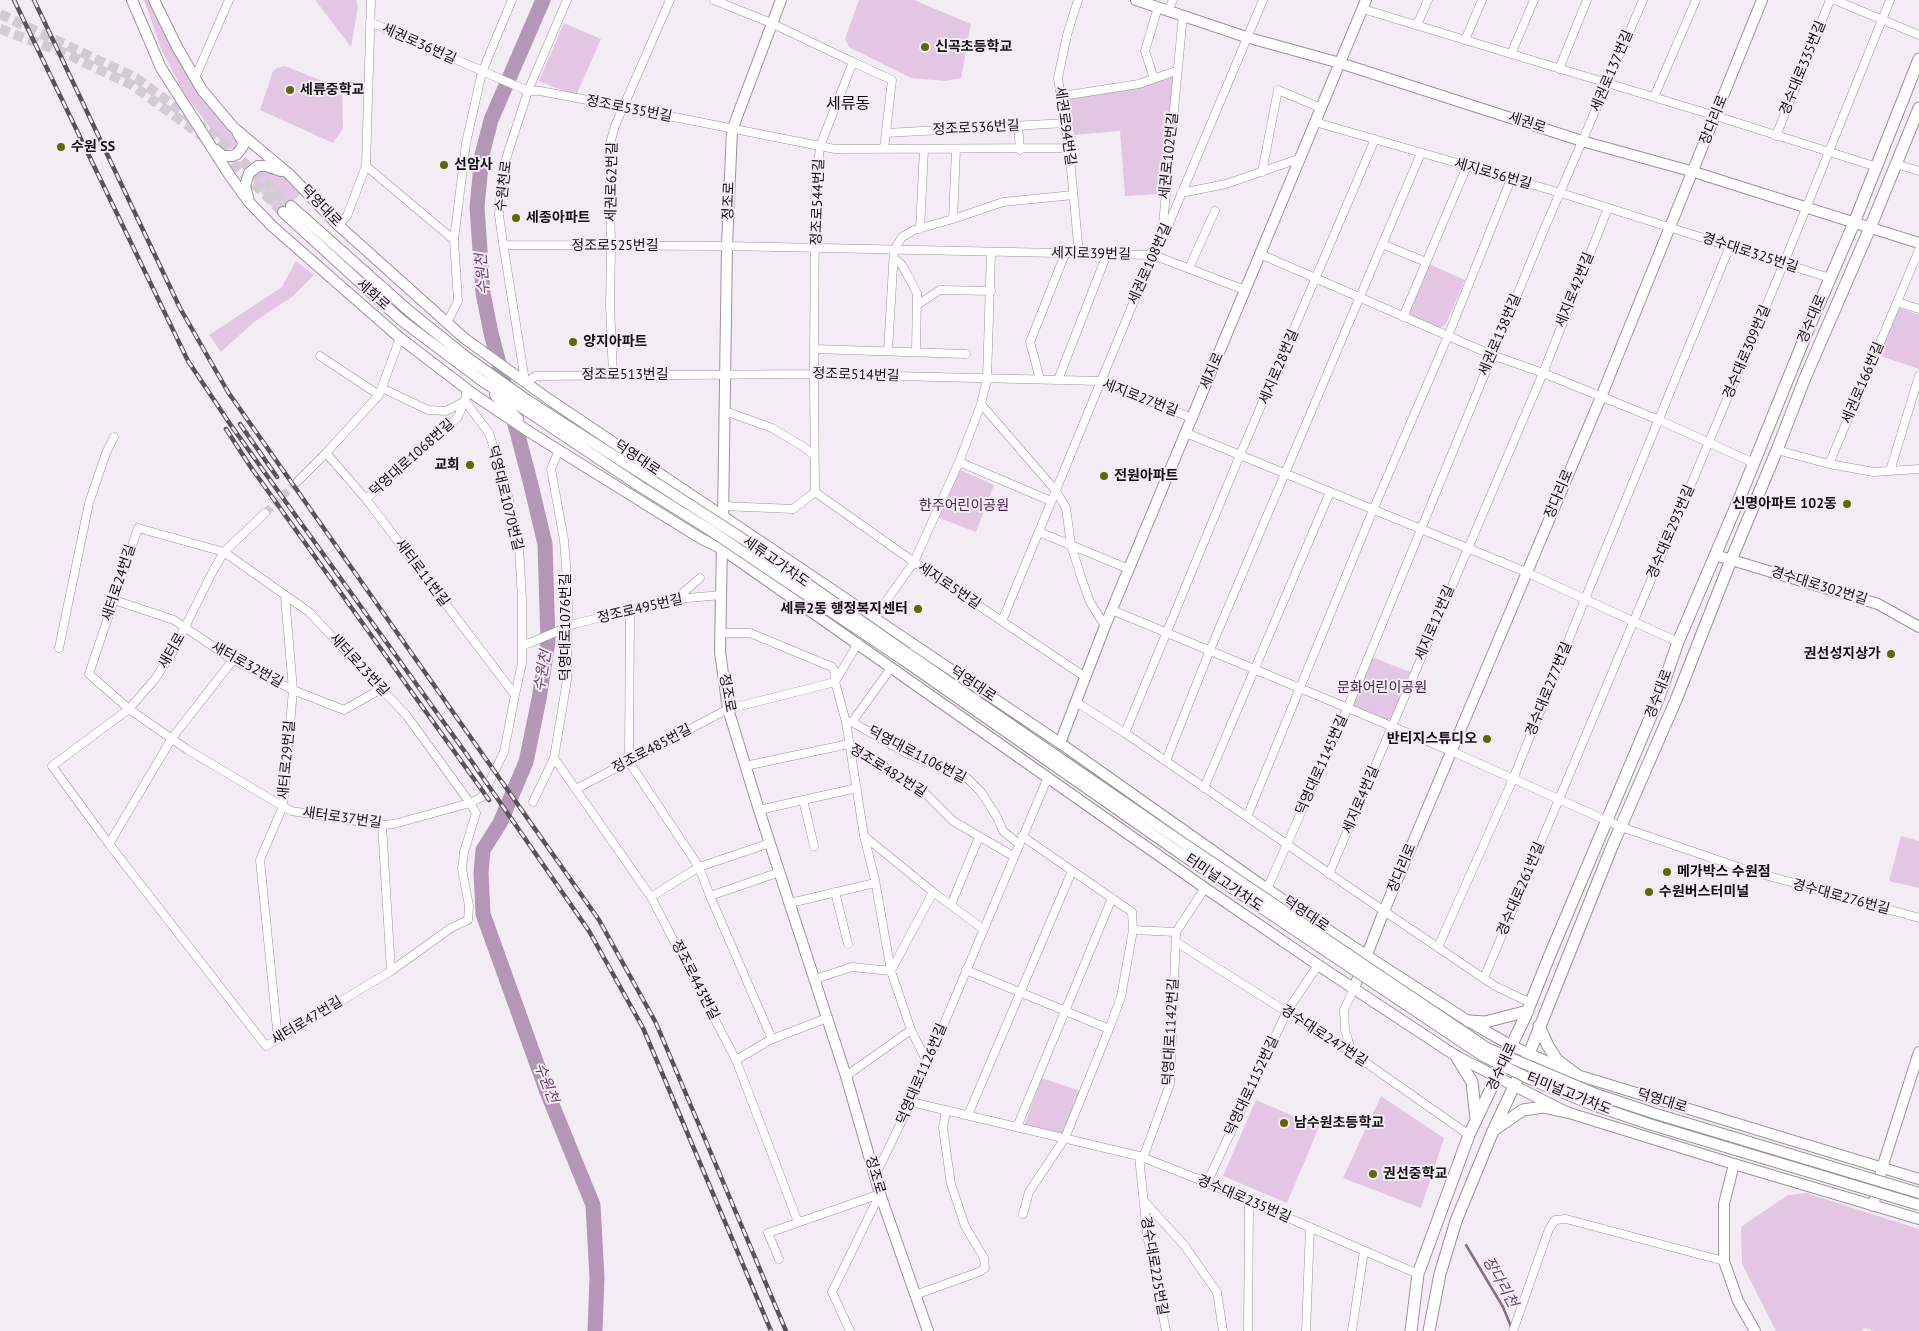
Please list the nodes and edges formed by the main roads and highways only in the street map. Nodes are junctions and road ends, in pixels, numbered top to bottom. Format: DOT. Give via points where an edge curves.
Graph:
graph roads {
  1 [pos="132,0"];
  2 [pos="154,0"];
  3 [pos="781,0"];
  4 [pos="1136,0"];
  5 [pos="1762,0"];
  6 [pos="1364,4"];
  7 [pos="1919,59"];
  8 [pos="1340,63"];
  9 [pos="1919,108"];
  10 [pos="233,127"];
  11 [pos="209,144"];
  12 [pos="1694,172"];
  13 [pos="289,174"];
  14 [pos="250,202"];
  15 [pos="292,206"];
  16 [pos="282,212"];
  17 [pos="1854,223"];
  18 [pos="1870,228"];
  19 [pos="1919,243"];
  20 [pos="465,356"];
  21 [pos="472,367"];
  22 [pos="481,380"];
  23 [pos="525,387"];
  24 [pos="535,435"];
  25 [pos="642,474"];
  26 [pos="638,485"];
  27 [pos="723,510"];
  28 [pos="722,549"];
  29 [pos="1715,555"];
  30 [pos="1731,560"];
  31 [pos="1919,627"];
  32 [pos="905,656"];
  33 [pos="1060,743"];
  34 [pos="1095,768"];
  35 [pos="1075,796"];
  36 [pos="1123,807"];
  37 [pos="1183,849"];
  38 [pos="1367,956"];
  39 [pos="1354,988"];
  40 [pos="1529,1007"];
  41 [pos="1468,1021"];
  42 [pos="1539,1026"];
  43 [pos="1512,1046"];
  44 [pos="1919,1052"];
  45 [pos="1529,1054"];
  46 [pos="1456,1056"];
  47 [pos="1577,1075"];
  48 [pos="1498,1078"];
  49 [pos="1514,1086"];
  50 [pos="1566,1112"];
  51 [pos="1476,1121"];
  52 [pos="1493,1132"];
  53 [pos="1734,1164"];
  54 [pos="1882,1168"];
  55 [pos="1919,1178"];
  56 [pos="1919,1193"];
  57 [pos="1919,1205"];
  58 [pos="1873,1206"];
  59 [pos="1919,1219"];
  60 [pos="928,1331"];
  61 [pos="1411,1331"];
  62 [pos="1429,1331"];
  63 [pos="1755,1331"];
  1 -- 11 [label="main road" via="161,68"];
  2 -- 10 [label="main road, 덕영대로" via="202,90"];
  3 -- 27 [label="main road, 정조로" via="732,130"];
  4 -- 8 [label="main road, 세권로" via="1246,37"];
  5 -- 12 [label="main road, 장다리로"];
  6 -- 8 [label="main road, 세지로"];
  7 -- 17 [label="main road, 경수대로"];
  8 -- 12 [label="main road, 세권로" via="1582,141"];
  8 -- 33 [label="main road, 세지로" via="1105,626"];
  9 -- 18 [label="main road, 경수대로"];
  10 -- 11 [label="main road" via="243,146 237,154 223,156"];
  10 -- 13 [label="main road, 덕영대로"];
  11 -- 14 [label="main road"];
  12 -- 17 [label="main road, 세권로"];
  12 -- 38 [label="main road, 장다리로"];
  13 -- 14 [label="main road" via="258,166 249,173 245,186"];
  13 -- 23 [label="main road, 덕영대로" via="338,225 464,338"];
  14 -- 24 [label="main road" via="272,226 400,338 466,389"];
  15 -- 20 [label="main road, 세화로" via="409,311"];
  16 -- 21 [label="main road, 세화로" via="401,320"];
  17 -- 18 [label="main road, 세권로"];
  17 -- 29 [label="main road, 경수대로"];
  18 -- 19 [label="main road, 세권로"];
  18 -- 30 [label="main road, 경수대로"];
  20 -- 21 [label="main road, 덕영대로"];
  21 -- 22 [label="main road, 덕영대로"];
  21 -- 23 [label="main road"];
  22 -- 24 [label="main road"];
  22 -- 26 [label="main road, 덕영대로"];
  23 -- 25 [label="main road, 덕영대로"];
  23 -- 27 [label="main road, 덕영대로"];
  24 -- 28 [label="main road"];
  25 -- 32 [label="main road, 세류고가차도, bridge" via="743,539"];
  26 -- 32 [label="main road, 세류고가차도, bridge"];
  27 -- 28 [label="main road, 정조로"];
  27 -- 33 [label="main road, 덕영대로"];
  28 -- 35 [label="main road"];
  28 -- 60 [label="main road, 정조로" via="720,652 728,708 846,1076 880,1194"];
  29 -- 30 [label="main road, 경수대로302번길"];
  29 -- 40 [label="main road, 경수대로"];
  30 -- 31 [label="main road, 경수대로302번길" via="1878,604"];
  30 -- 42 [label="main road, 경수대로"];
  32 -- 36 [label="main road, 덕영대로"];
  33 -- 34 [label="main road, 덕영대로"];
  34 -- 36 [label="main road"];
  34 -- 38 [label="main road, 덕영대로"];
  35 -- 36 [label="main road"];
  35 -- 39 [label="main road"];
  36 -- 37 [label="main road, 덕영대로"];
  37 -- 56 [label="main road, 터미널고가차도, bridge" via="1487,1048 1596,1094"];
  37 -- 57 [label="main road, 터미널고가차도, bridge" via="1483,1056 1532,1080 1593,1106"];
  38 -- 39 [label="main road, 장다리로"];
  38 -- 41 [label="main road, 덕영대로"];
  39 -- 46 [label="main road"];
  40 -- 41 [label="main road" via="1485,1022"];
  40 -- 43 [label="main road, 경수대로"];
  41 -- 43 [label="main road, 덕영대로"];
  42 -- 45 [label="main road, 경수대로"];
  42 -- 47 [label="main road" via="1557,1060"];
  43 -- 45 [label="main road, 덕영대로"];
  43 -- 48 [label="main road, 경수대로"];
  44 -- 54 [label="main road"];
  45 -- 47 [label="main road, 덕영대로"];
  45 -- 49 [label="main road, 경수대로"];
  46 -- 48 [label="main road"];
  46 -- 51 [label="main road" via="1472,1082"];
  47 -- 54 [label="main road, 덕영대로"];
  48 -- 49 [label="main road"];
  48 -- 51 [label="main road, 경수대로"];
  49 -- 50 [label="main road"];
  49 -- 52 [label="main road, 경수대로"];
  50 -- 52 [label="main road" via="1543,1107 1523,1110"];
  50 -- 53 [label="main road"];
  51 -- 61 [label="main road, 경수대로" via="1418,1274"];
  52 -- 62 [label="main road, 경수대로" via="1456,1221 1440,1274"];
  53 -- 58 [label="main road"];
  53 -- 63 [label="main road" via="1724,1204 1724,1261 1738,1301"];
  54 -- 55 [label="main road, 덕영대로"];
  54 -- 58 [label="main road"];
  58 -- 59 [label="main road"];
}
